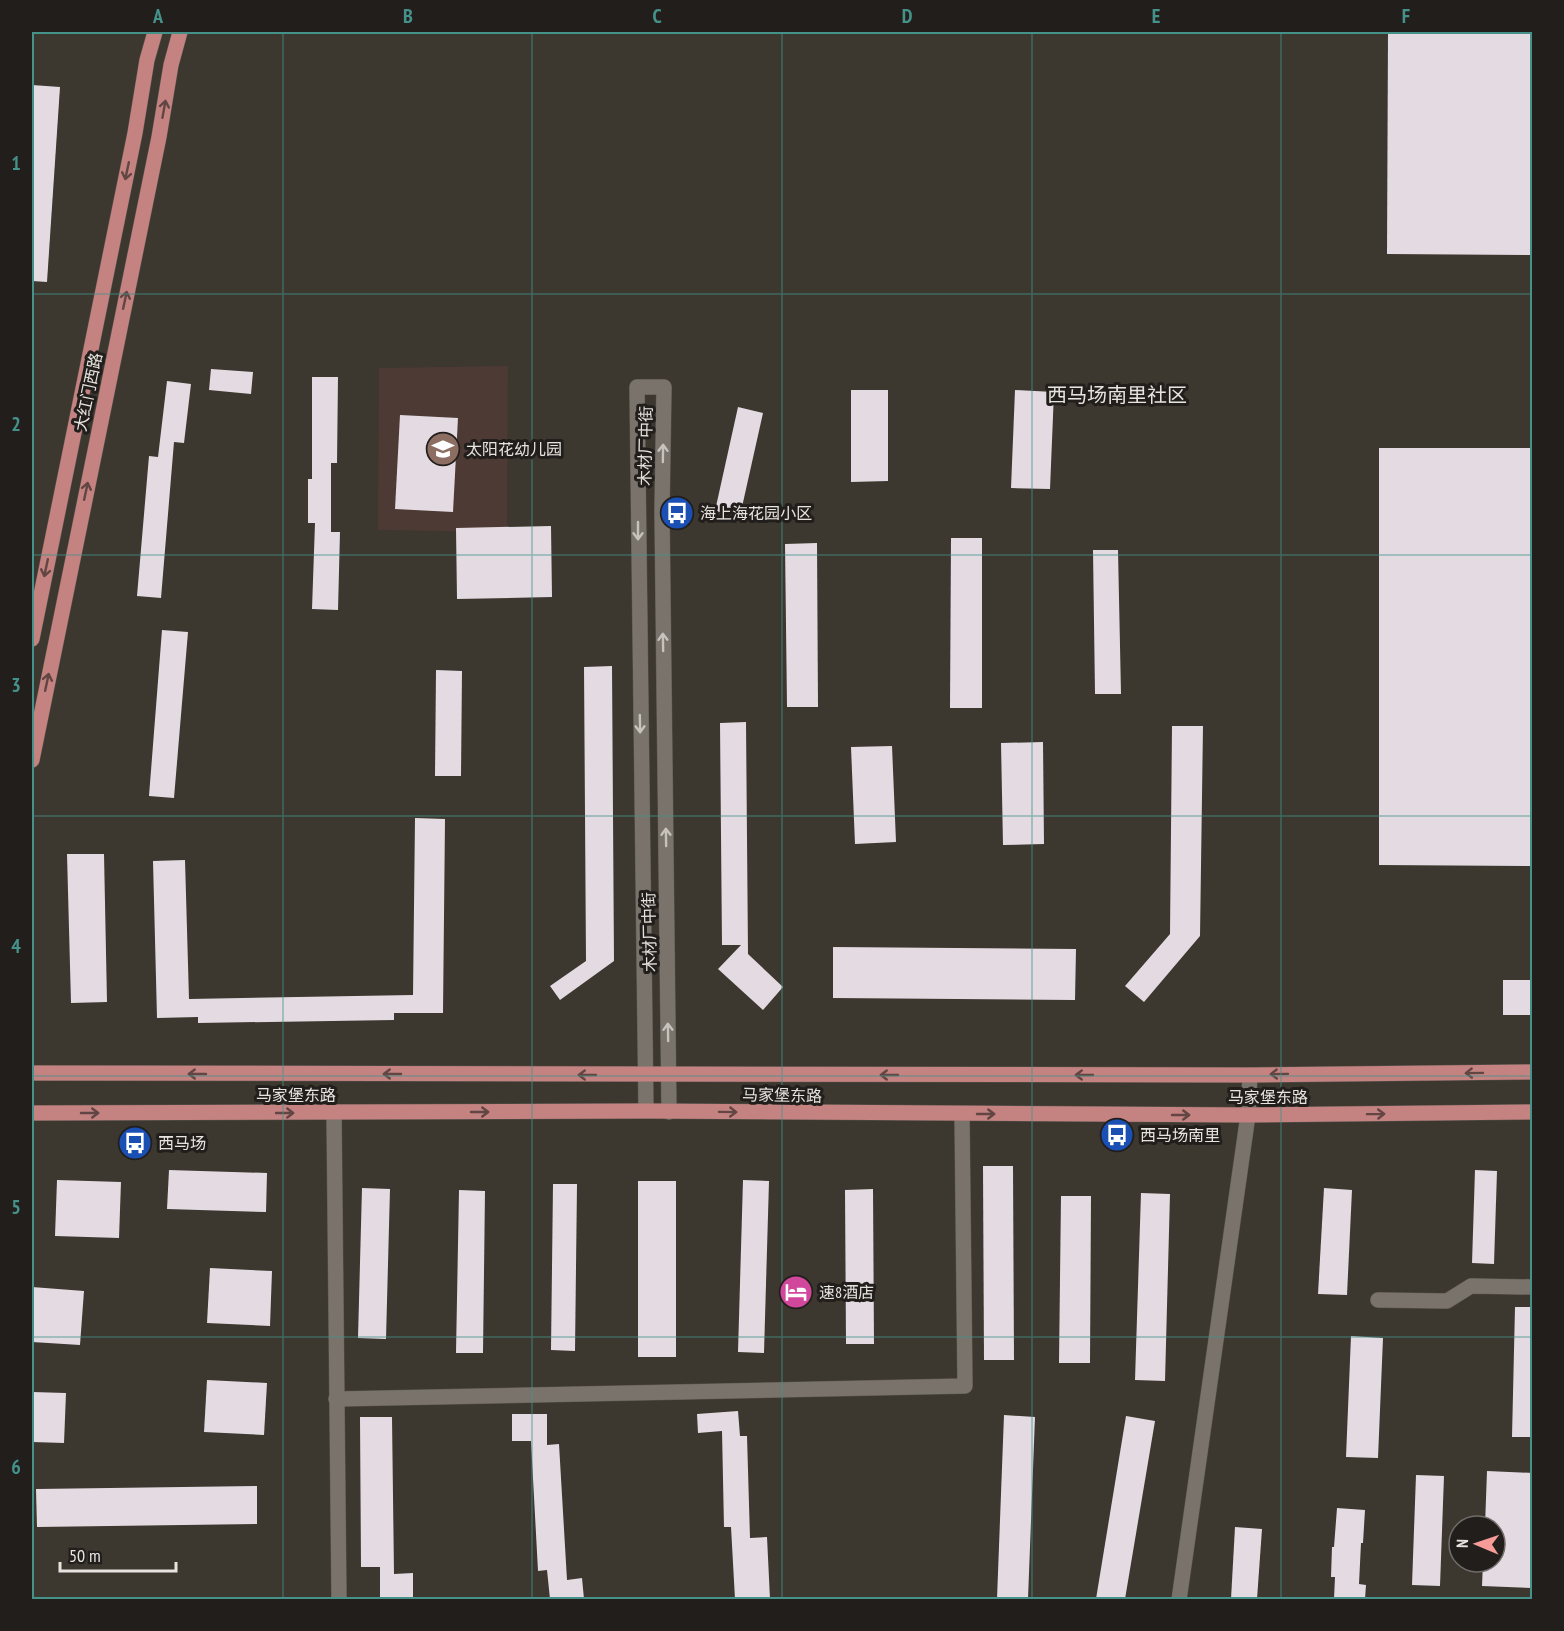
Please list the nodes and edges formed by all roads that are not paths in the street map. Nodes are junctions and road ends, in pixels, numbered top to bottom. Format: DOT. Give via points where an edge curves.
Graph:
graph roads {
  1 [pos="155,32"];
  2 [pos="180,32"];
  3 [pos="32,639"];
  4 [pos="32,760"];
  5 [pos="1533,1072"];
  6 [pos="32,1073"];
  7 [pos="1251,1074"];
  8 [pos="646,1075"];
  9 [pos="669,1075"];
  10 [pos="646,1112"];
  11 [pos="669,1112"];
  12 [pos="1533,1112"];
  13 [pos="32,1113"];
  14 [pos="334,1113"];
  15 [pos="962,1114"];
  16 [pos="1248,1115"];
  17 [pos="1533,1287"];
  18 [pos="1378,1300"];
  19 [pos="336,1400"];
  20 [pos="339,1599"];
  21 [pos="1179,1599"];
  1 -- 3 [label="main road, 大红门西路, one-way"];
  4 -- 2 [label="main road, 大红门西路, one-way"];
  5 -- 7 [label="main road, 马家堡东路, one-way"];
  8 -- 6 [label="main road, 马家堡东路, one-way"];
  7 -- 9 [label="main road, 马家堡东路, one-way"];
  7 -- 16 [label="street"];
  8 -- 9 [label="main road, 马家堡东路"];
  9 -- 8 [label="street, 木材厂中街, one-way" via="664,387 637,387"];
  8 -- 10 [label="street"];
  9 -- 11 [label="street, 木材厂中街"];
  10 -- 11 [label="main road, 马家堡东路"];
  14 -- 10 [label="main road, 马家堡东路, one-way"];
  11 -- 15 [label="main road, 马家堡东路, one-way"];
  16 -- 12 [label="main road, 马家堡东路, one-way"];
  13 -- 14 [label="main road, 马家堡东路, one-way"];
  14 -- 19 [label="street"];
  15 -- 16 [label="main road, 马家堡东路, one-way"];
  15 -- 19 [label="street" via="965,1386"];
  16 -- 21 [label="street"];
  17 -- 18 [label="street" via="1471,1286 1447,1301"];
  19 -- 20 [label="street"];
}
